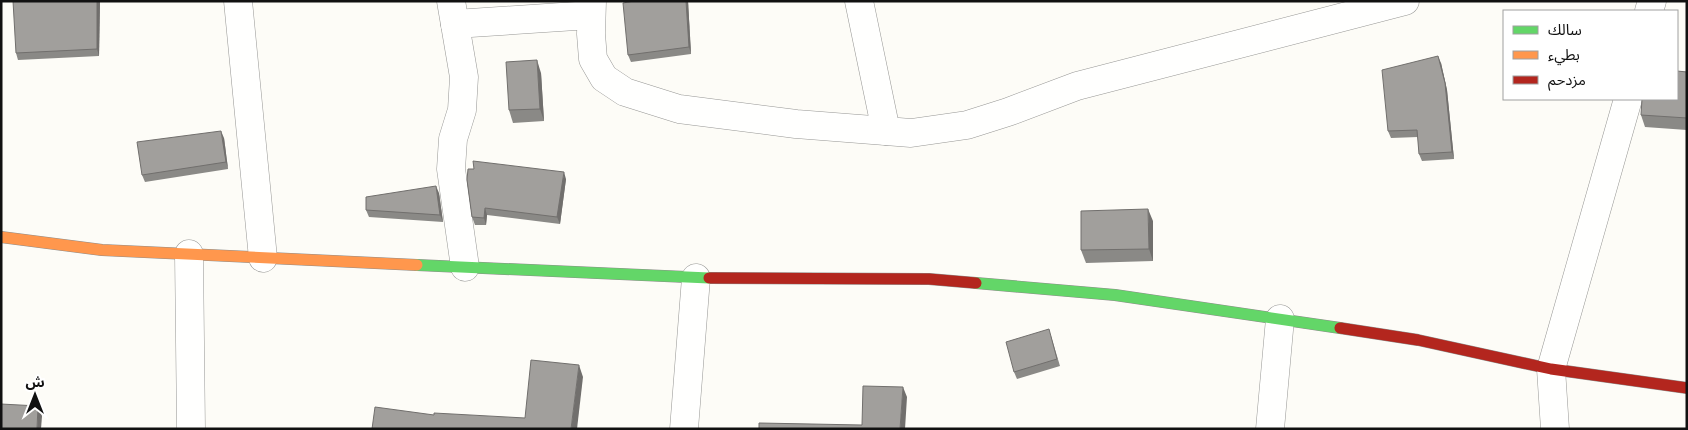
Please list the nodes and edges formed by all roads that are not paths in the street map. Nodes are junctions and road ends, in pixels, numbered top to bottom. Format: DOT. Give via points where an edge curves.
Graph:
graph roads {
  1 [pos="238,1"];
  2 [pos="859,1"];
  3 [pos="1405,1"];
  4 [pos="592,8"];
  5 [pos="453,12"];
  6 [pos="1628,100"];
  7 [pos="886,131"];
  8 [pos="1,237"];
  9 [pos="189,254"];
  10 [pos="263,258"];
  11 [pos="465,267"];
  12 [pos="696,278"];
  13 [pos="1280,320"];
  14 [pos="1551,369"];
  15 [pos="1687,388"];
  16 [pos="192,429"];
  17 [pos="684,429"];
  18 [pos="1270,429"];
  19 [pos="1554,429"];
  1 -- 10 [label="street"];
  2 -- 7 [label="street"];
  3 -- 7 [label="street" via="1077,86 967,125 911,133"];
  4 -- 5 [label="street"];
  4 -- 7 [label="street" via="592,60 604,78 625,92 679,109 796,124"];
  5 -- 11 [label="street" via="464,77 462,110 453,138 451,169"];
  6 -- 14 [label="street"];
  8 -- 9 [label="street" via="102,250"];
  9 -- 10 [label="street"];
  9 -- 16 [label="street"];
  10 -- 11 [label="street"];
  11 -- 12 [label="street"];
  12 -- 13 [label="street" via="928,279 1115,295"];
  12 -- 17 [label="street"];
  13 -- 14 [label="street" via="1418,340"];
  13 -- 18 [label="street"];
  14 -- 15 [label="street"];
  14 -- 19 [label="street"];
}
